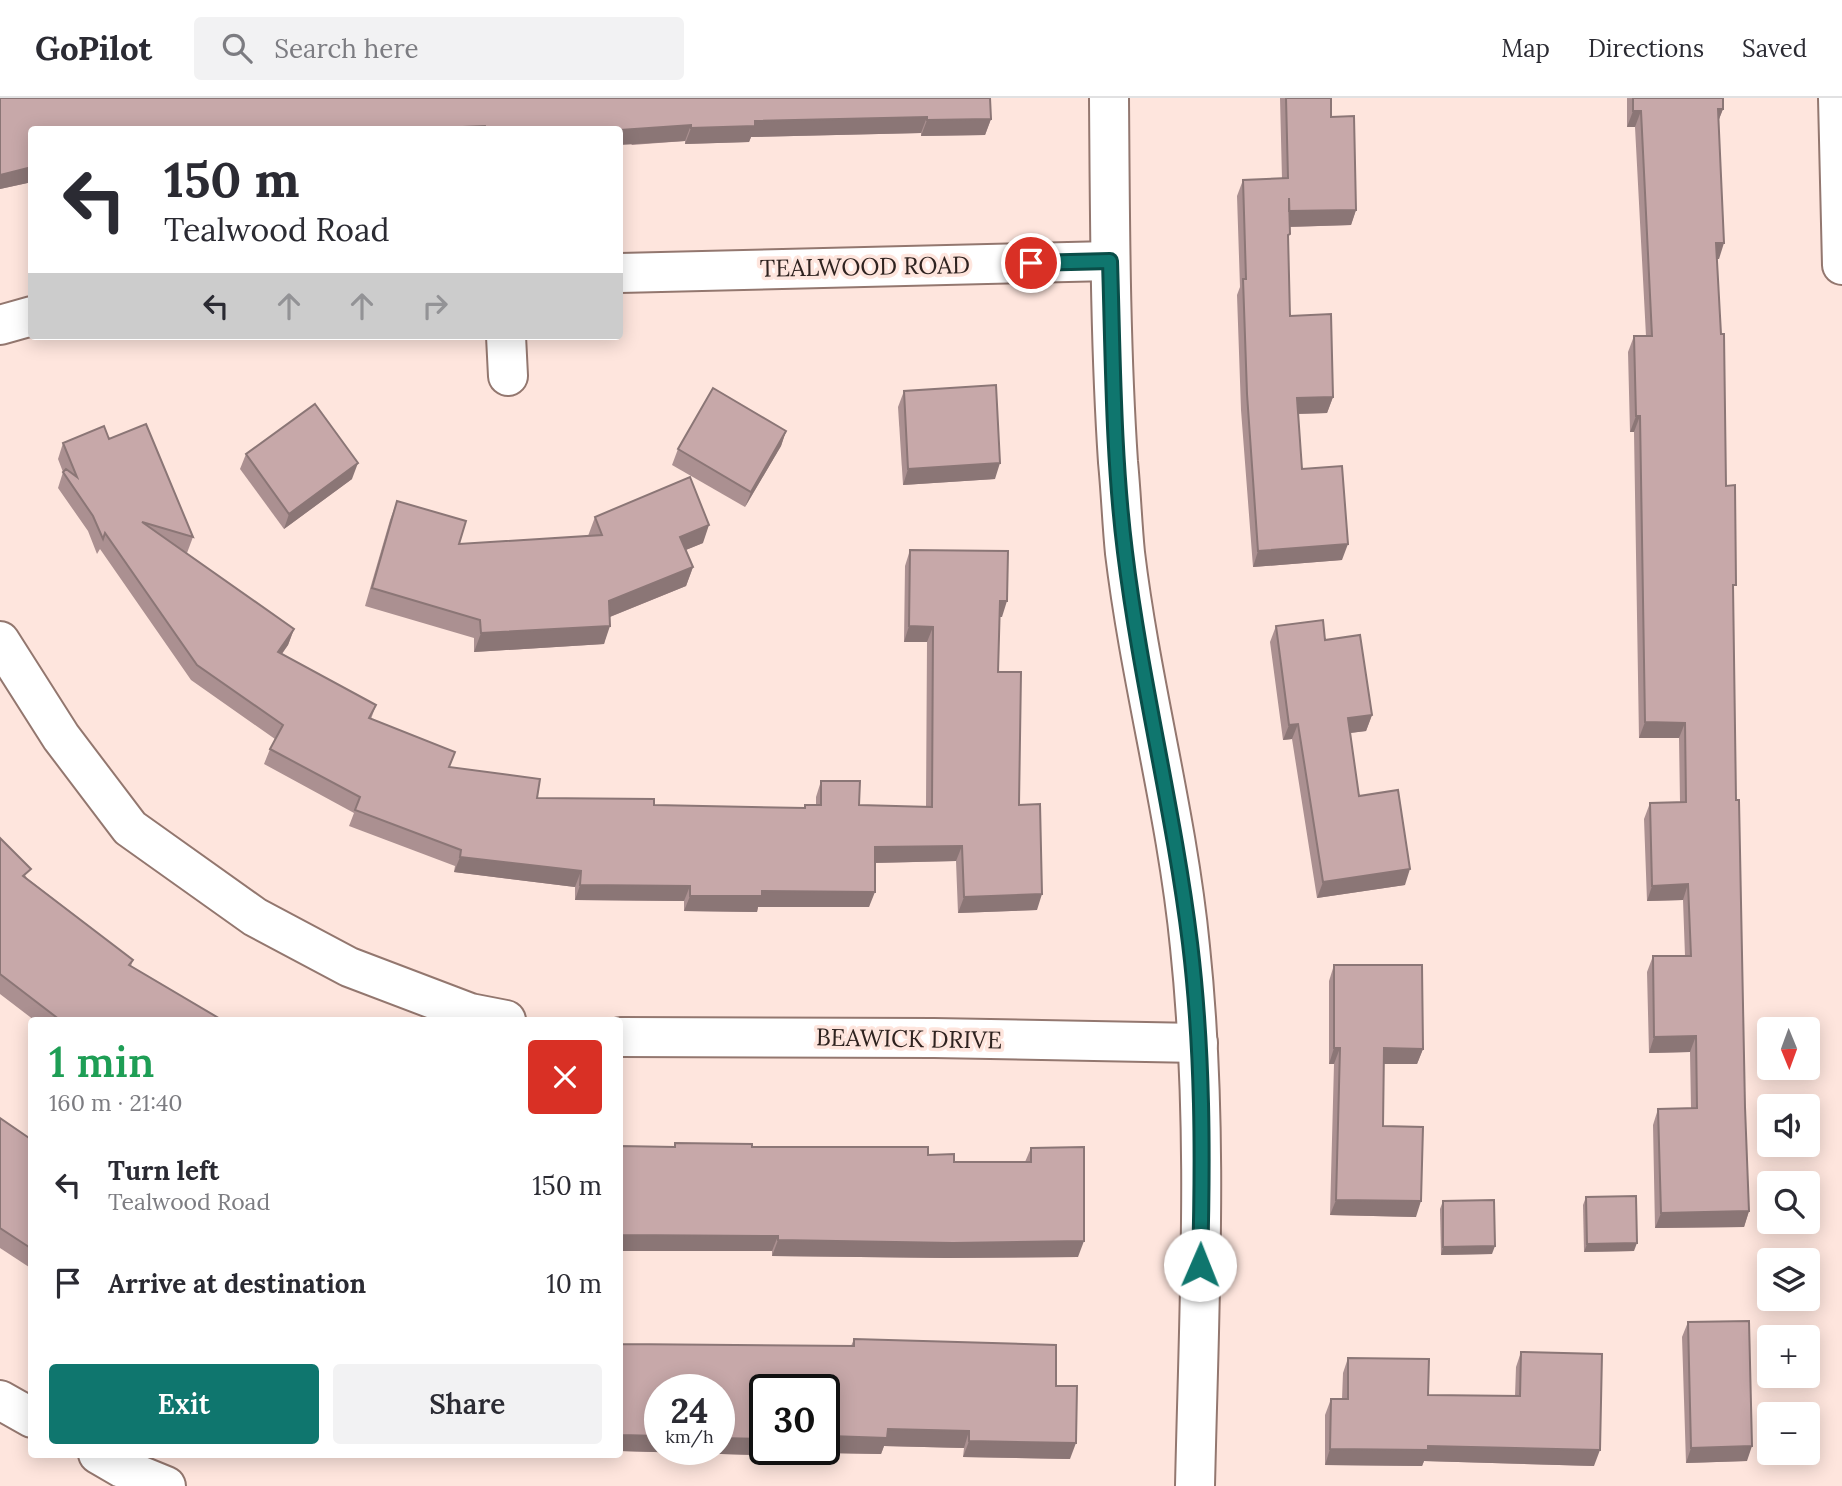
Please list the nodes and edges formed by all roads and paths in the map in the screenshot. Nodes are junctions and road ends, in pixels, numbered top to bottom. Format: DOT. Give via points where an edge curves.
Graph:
graph roads {
  1 [pos="1109,98"];
  2 [pos="1838,98"];
  3 [pos="1110,261"];
  4 [pos="1842,265"];
  5 [pos="623,273"];
  6 [pos="28,317"];
  7 [pos="0,325"];
  8 [pos="506,340"];
  9 [pos="508,376"];
  10 [pos="0,641"];
  11 [pos="491,1017"];
  12 [pos="623,1037"];
  13 [pos="1198,1043"];
  14 [pos="0,1400"];
  15 [pos="28,1416"];
  16 [pos="104,1458"];
  17 [pos="166,1486"];
  18 [pos="1195,1486"];
  1 -- 3 [label="street"];
  2 -- 4 [label="street"];
  3 -- 5 [label="street, TEALWOOD ROAD"];
  3 -- 13 [label="street" via="1125,548 1139,651 1178,855"];
  6 -- 7 [label="street"];
  8 -- 9 [label="street"];
  10 -- 11 [label="street" via="61,737 130,828 255,917 349,967"];
  12 -- 13 [label="street, BEAWICK DRIVE"];
  13 -- 18 [label="street" via="1202,1185"];
  14 -- 15 [label="street"];
  16 -- 17 [label="street"];
}
